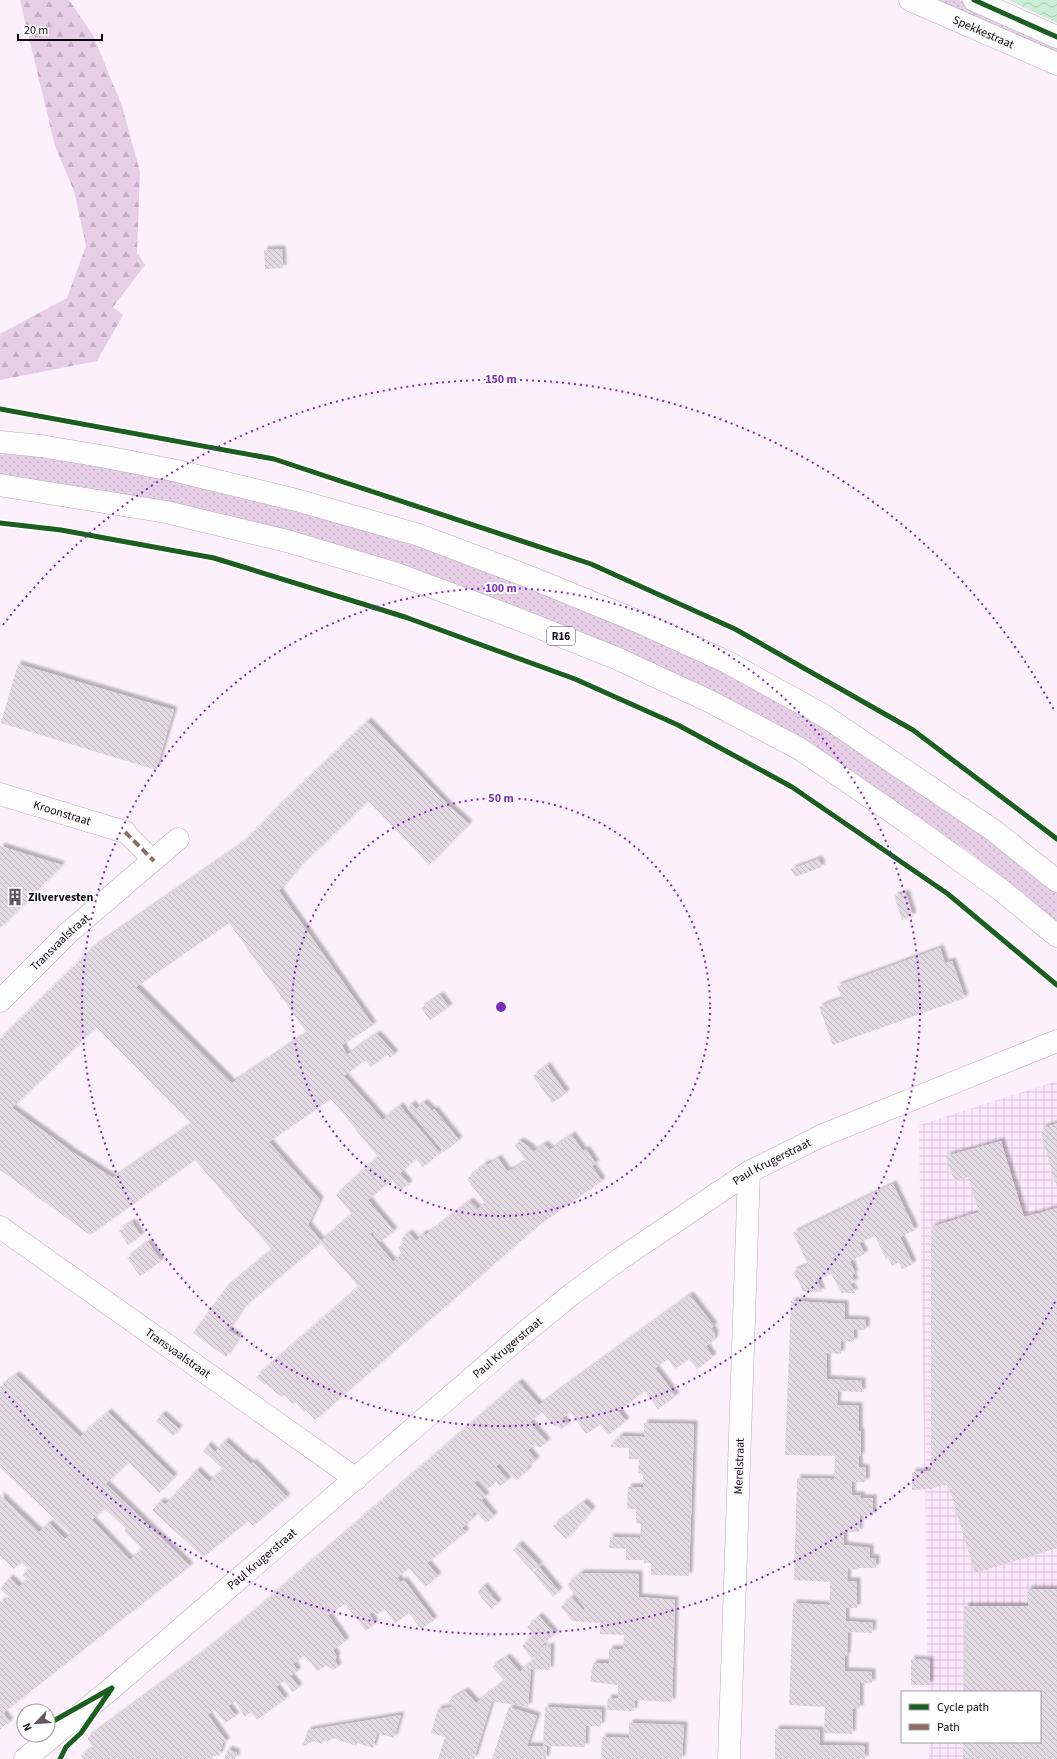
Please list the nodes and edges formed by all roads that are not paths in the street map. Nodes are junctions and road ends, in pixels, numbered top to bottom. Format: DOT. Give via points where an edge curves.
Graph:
graph roads {
  1 [pos="910,0"];
  2 [pos="974,0"];
  3 [pos="1057,37"];
  4 [pos="1057,64"];
  5 [pos="0,442"];
  6 [pos="0,485"];
  7 [pos="0,794"];
  8 [pos="125,832"];
  9 [pos="178,839"];
  10 [pos="154,861"];
  11 [pos="1057,881"];
  12 [pos="1057,936"];
  13 [pos="0,1001"];
  14 [pos="1057,1041"];
  15 [pos="749,1172"];
  16 [pos="0,1227"];
  17 [pos="356,1479"];
  18 [pos="25,1759"];
  19 [pos="728,1759"];
  1 -- 4 [label="street, Spekkestraat"];
  2 -- 3 [label="street"];
  5 -- 11 [label="street" via="106,457 177,471 296,500 419,536 637,621 727,662 823,715 993,830"];
  6 -- 12 [label="street, R16" via="166,512 287,541 394,573 616,658 709,701 800,749 1001,890"];
  7 -- 8 [label="street, Kroonstraat"];
  8 -- 10 [label="street"];
  9 -- 10 [label="street, Transvaalstraat"];
  10 -- 13 [label="street, Transvaalstraat" via="68,933"];
  14 -- 15 [label="street, Paul Krugerstraat" via="821,1136"];
  15 -- 17 [label="street, Paul Krugerstraat" via="572,1294"];
  15 -- 19 [label="street, Merelstraat"];
  16 -- 17 [label="street, Transvaalstraat"];
  17 -- 18 [label="street, Paul Krugerstraat"];
}
